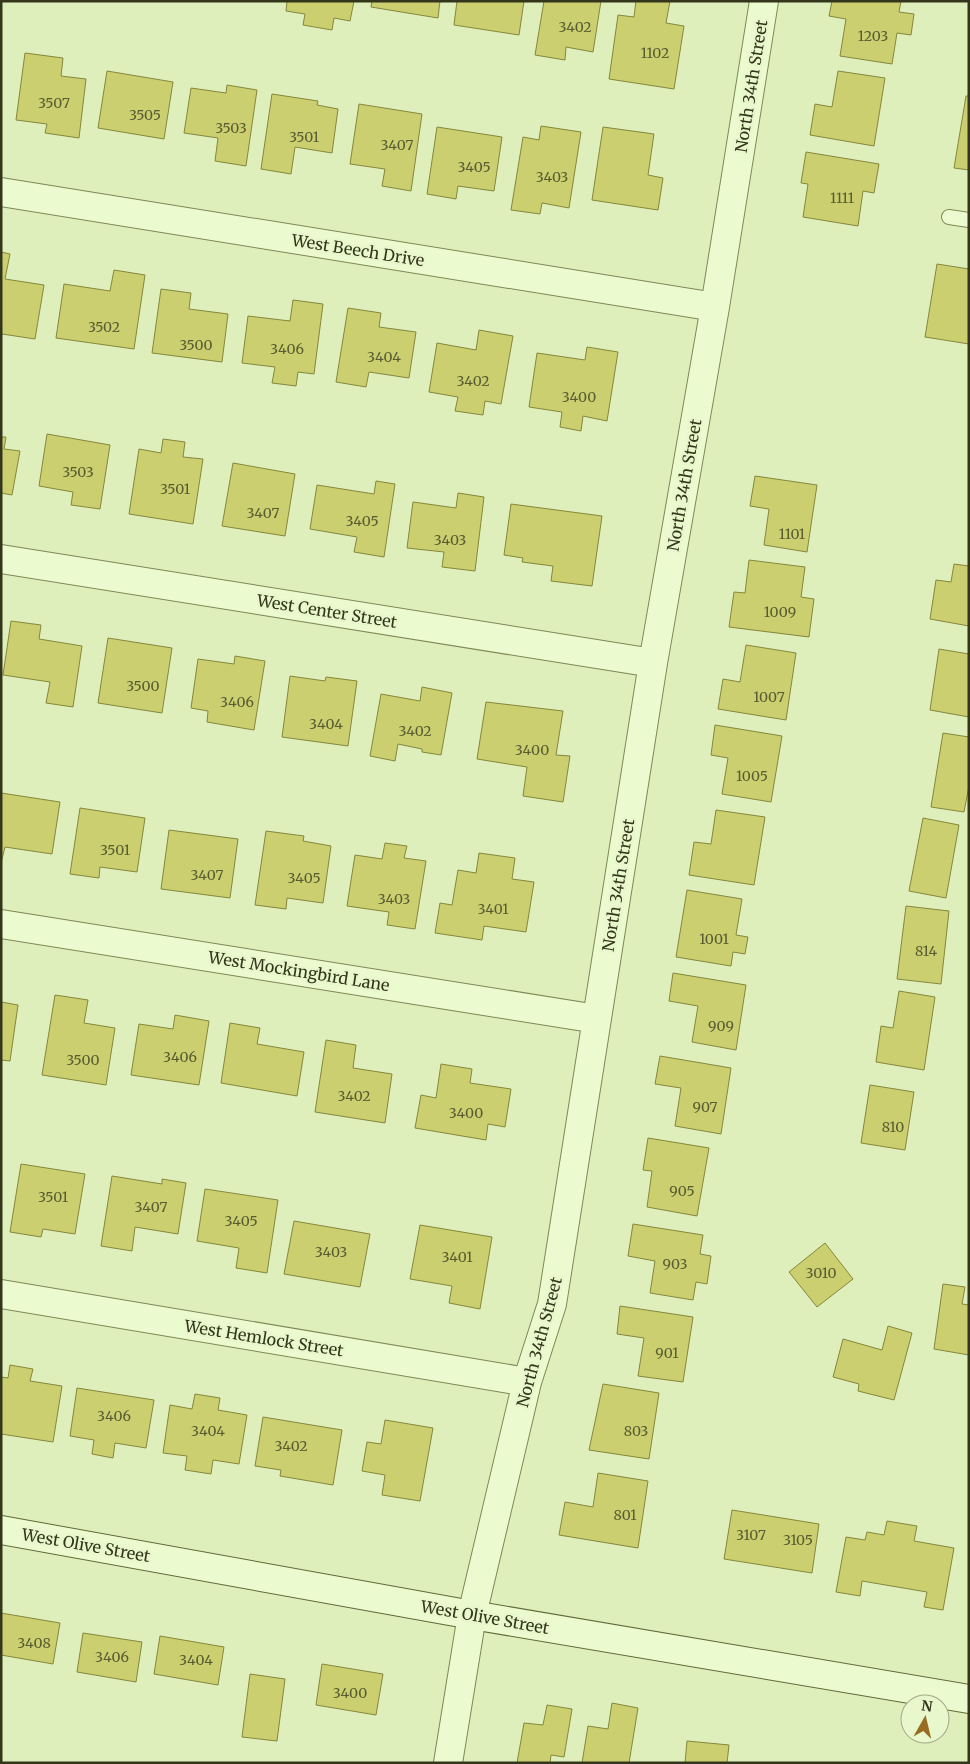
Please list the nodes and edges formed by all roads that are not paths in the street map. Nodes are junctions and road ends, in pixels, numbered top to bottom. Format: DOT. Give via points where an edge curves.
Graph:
graph roads {
  1 [pos="764,1"];
  2 [pos="1,192"];
  3 [pos="949,217"];
  4 [pos="969,220"];
  5 [pos="715,307"];
  6 [pos="1,559"];
  7 [pos="654,663"];
  8 [pos="1,924"];
  9 [pos="597,1019"];
  10 [pos="1,1294"];
  11 [pos="528,1382"];
  12 [pos="1,1530"];
  13 [pos="472,1615"];
  14 [pos="969,1699"];
  15 [pos="448,1763"];
  1 -- 5 [label="street, North 34th Street"];
  2 -- 5 [label="street, West Beech Drive"];
  3 -- 4 [label="lane"];
  5 -- 7 [label="street, North 34th Street"];
  6 -- 7 [label="street, West Center Street"];
  7 -- 9 [label="street, North 34th Street"];
  8 -- 9 [label="street, West Mockingbird Lane"];
  9 -- 11 [label="street, North 34th Street" via="552,1304"];
  10 -- 11 [label="street, West Hemlock Street"];
  11 -- 13 [label="street, North 34th Street"];
  12 -- 13 [label="street, West Olive Street"];
  13 -- 14 [label="street, West Olive Street"];
  13 -- 15 [label="street, North 34th Street"];
}
